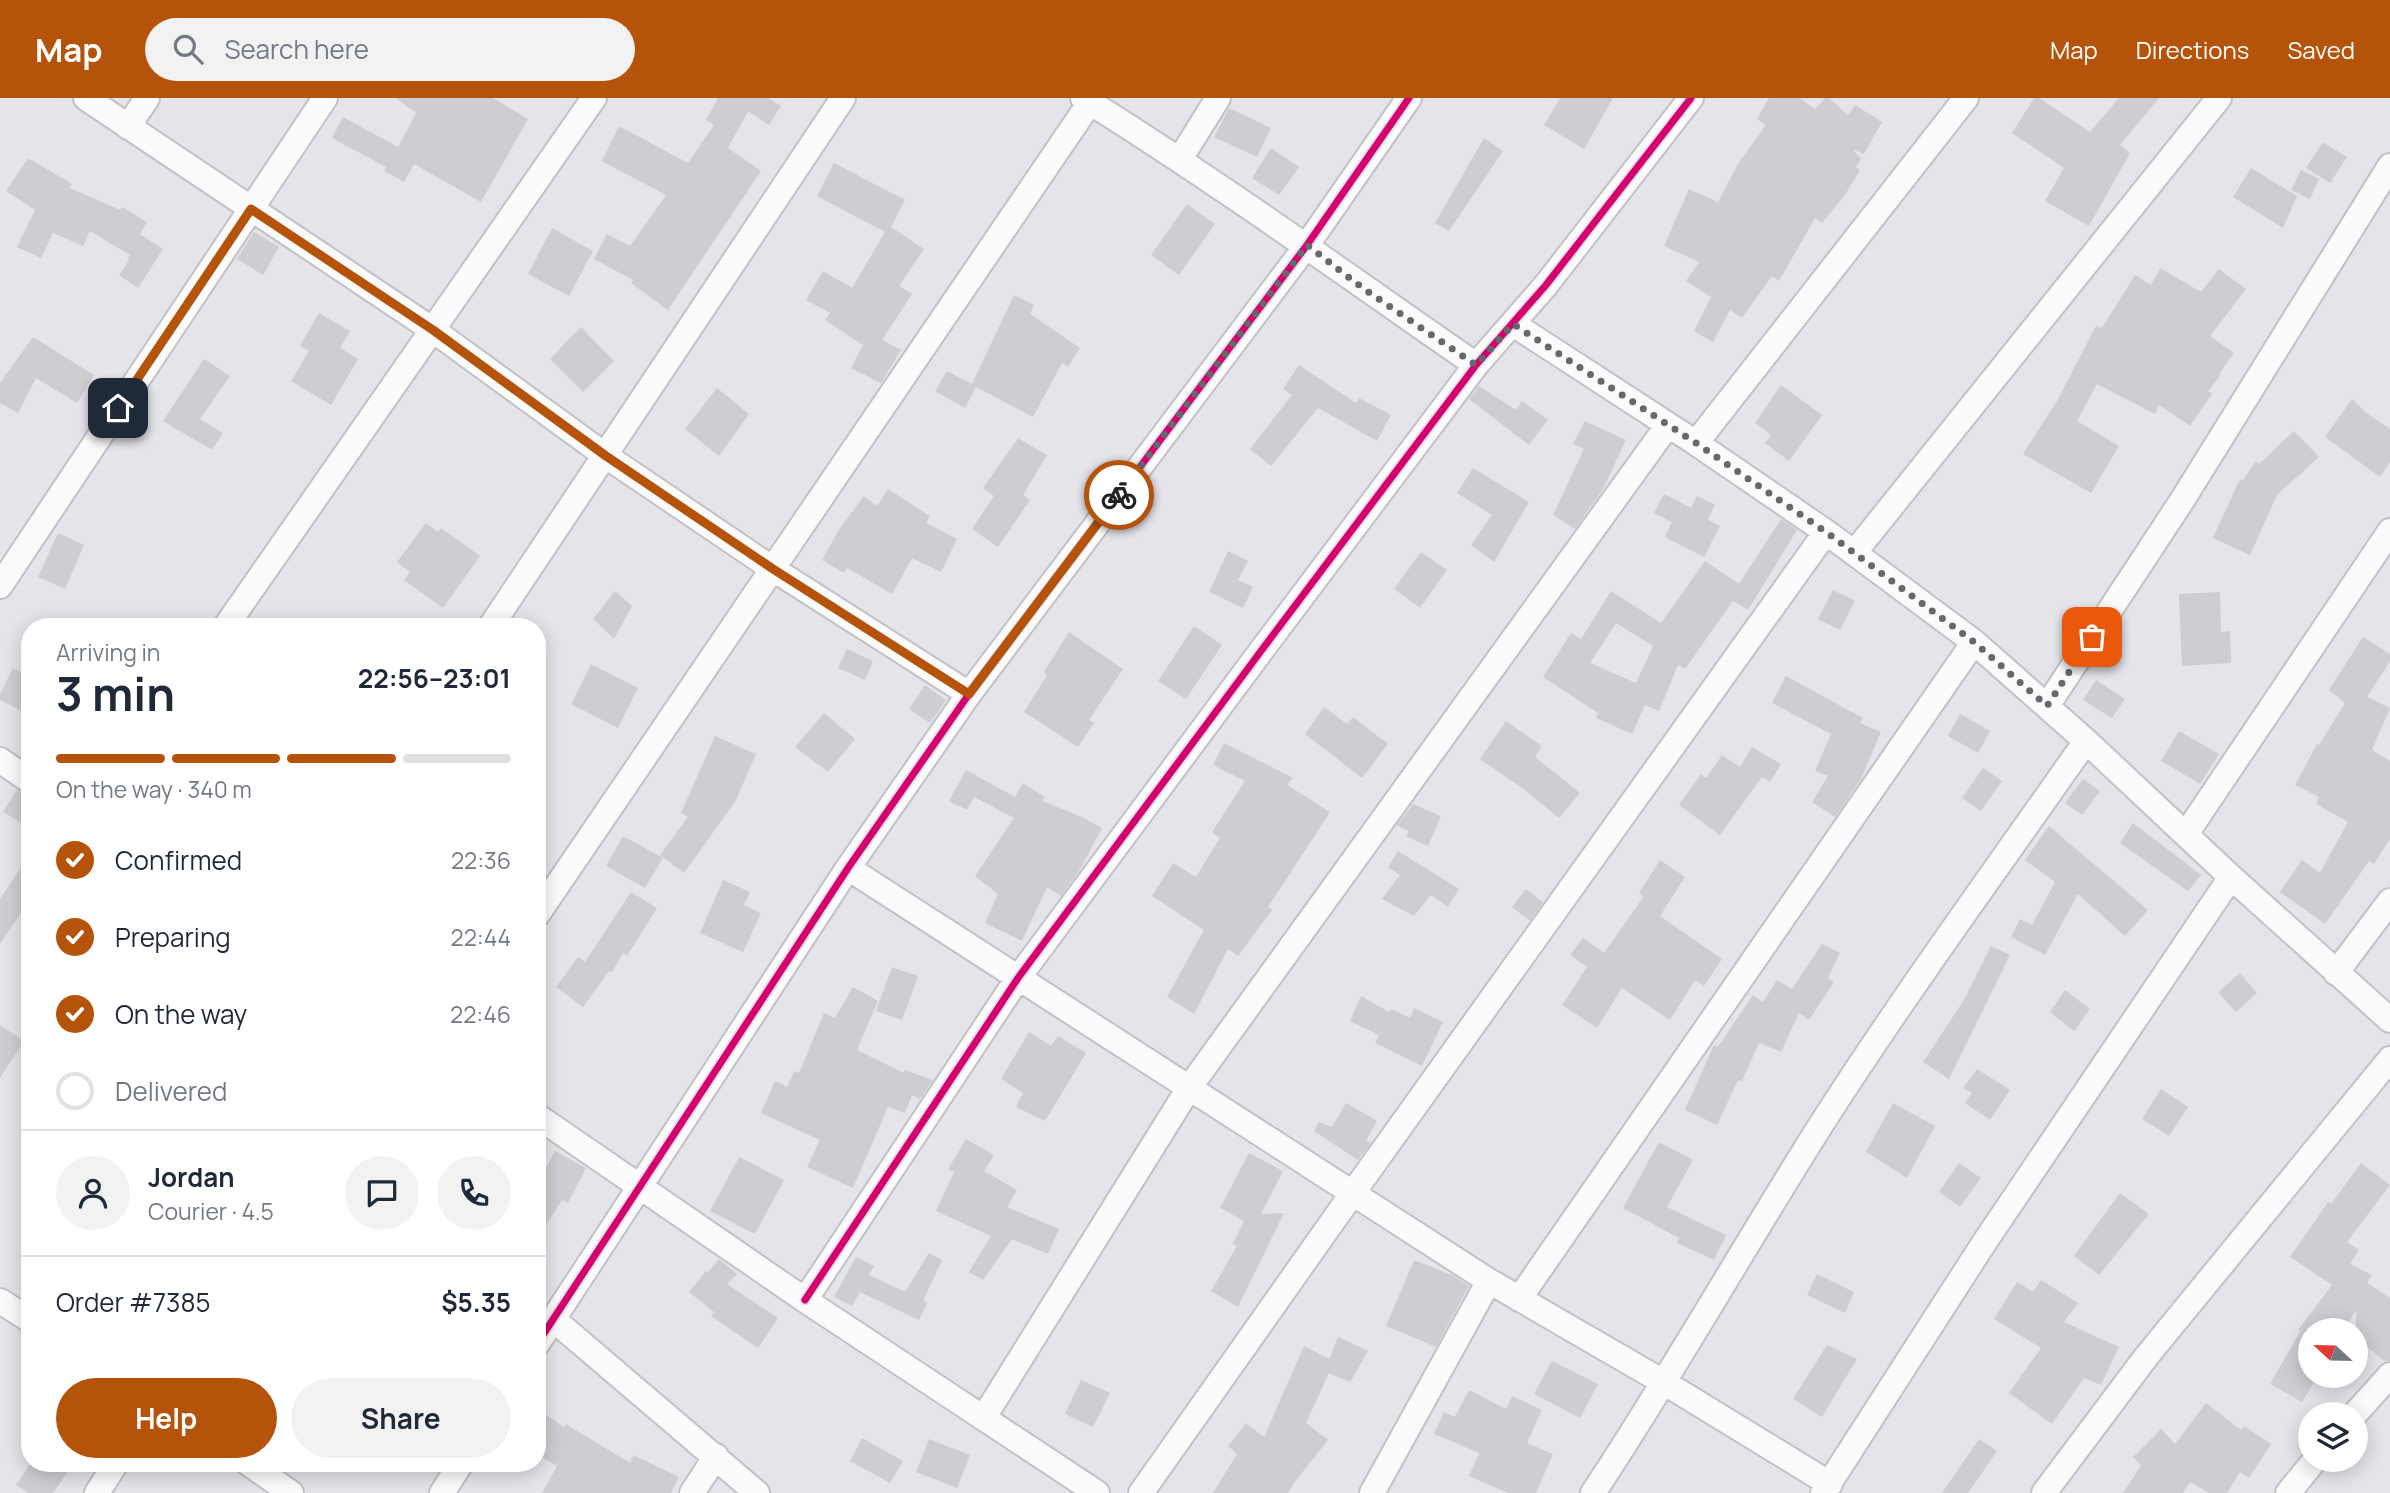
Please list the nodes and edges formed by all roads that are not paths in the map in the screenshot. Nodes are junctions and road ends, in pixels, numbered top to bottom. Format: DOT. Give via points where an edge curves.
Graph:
graph roads {
  1 [pos="86,98"];
  2 [pos="147,98"];
  3 [pos="325,98"];
  4 [pos="594,98"];
  5 [pos="843,98"];
  6 [pos="1218,98"];
  7 [pos="1409,98"];
  8 [pos="1691,98"];
  9 [pos="1966,98"];
  10 [pos="2219,98"];
  11 [pos="1089,100"];
  12 [pos="128,127"];
  13 [pos="1180,159"];
  14 [pos="2390,166"];
  15 [pos="251,209"];
  16 [pos="1307,245"];
  17 [pos="1513,324"];
  18 [pos="433,330"];
  19 [pos="1476,365"];
  20 [pos="1668,425"];
  21 [pos="1696,443"];
  22 [pos="606,456"];
  23 [pos="2390,531"];
  24 [pos="1826,532"];
  25 [pos="1854,553"];
  26 [pos="773,569"];
  27 [pos="0,586"];
  28 [pos="232,618"];
  29 [pos="496,618"];
  30 [pos="1974,642"];
  31 [pos="969,694"];
  32 [pos="2047,706"];
  33 [pos="2086,741"];
  34 [pos="0,760"];
  35 [pos="21,775"];
  36 [pos="2186,834"];
  37 [pos="848,868"];
  38 [pos="2231,877"];
  39 [pos="2390,901"];
  40 [pos="546,902"];
  41 [pos="2336,973"];
  42 [pos="1018,978"];
  43 [pos="2390,1020"];
  44 [pos="2390,1059"];
  45 [pos="1189,1088"];
  46 [pos="546,1122"];
  47 [pos="639,1186"];
  48 [pos="1352,1194"];
  49 [pos="1489,1281"];
  50 [pos="1519,1299"];
  51 [pos="805,1300"];
  52 [pos="553,1319"];
  53 [pos="546,1330"];
  54 [pos="2390,1375"];
  55 [pos="1665,1383"];
  56 [pos="2366,1402"];
  57 [pos="984,1417"];
  58 [pos="716,1456"];
  59 [pos="110,1472"];
  60 [pos="261,1472"];
  61 [pos="455,1472"];
  62 [pos="2305,1472"];
  63 [pos="1072,1486"];
  64 [pos="1826,1488"];
  65 [pos="97,1493"];
  66 [pos="291,1493"];
  67 [pos="442,1493"];
  68 [pos="692,1493"];
  69 [pos="757,1493"];
  70 [pos="1097,1493"];
  71 [pos="1141,1493"];
  72 [pos="1372,1493"];
  73 [pos="1593,1493"];
  74 [pos="2044,1493"];
  75 [pos="2288,1493"];
  1 -- 12 [label="street"];
  2 -- 12 [label="street"];
  3 -- 15 [label="street"];
  4 -- 18 [label="street"];
  5 -- 22 [label="street"];
  6 -- 13 [label="street"];
  7 -- 16 [label="street"];
  8 -- 17 [label="street"];
  9 -- 21 [label="street"];
  10 -- 25 [label="street"];
  11 -- 13 [label="street"];
  11 -- 26 [label="street"];
  12 -- 15 [label="street"];
  13 -- 16 [label="street"];
  14 -- 32 [label="street" via="2183,499"];
  15 -- 18 [label="street"];
  15 -- 27 [label="street"];
  16 -- 19 [label="street"];
  16 -- 31 [label="street"];
  17 -- 19 [label="street"];
  17 -- 20 [label="street"];
  18 -- 22 [label="street"];
  18 -- 28 [label="street"];
  19 -- 42 [label="street"];
  20 -- 21 [label="street"];
  20 -- 45 [label="street"];
  21 -- 24 [label="street"];
  22 -- 26 [label="street"];
  22 -- 29 [label="street"];
  23 -- 36 [label="street"];
  24 -- 25 [label="street"];
  24 -- 48 [label="street"];
  25 -- 30 [label="street"];
  26 -- 31 [label="street"];
  26 -- 40 [label="street"];
  30 -- 32 [label="street"];
  30 -- 50 [label="street"];
  31 -- 37 [label="street"];
  32 -- 33 [label="street"];
  33 -- 36 [label="street"];
  33 -- 55 [label="street" via="1863,1062"];
  34 -- 35 [label="street"];
  36 -- 38 [label="street"];
  37 -- 42 [label="street"];
  37 -- 47 [label="street"];
  38 -- 41 [label="street"];
  38 -- 64 [label="street" via="1984,1243"];
  39 -- 41 [label="street"];
  41 -- 43 [label="street"];
  42 -- 45 [label="street"];
  42 -- 51 [label="street"];
  44 -- 74 [label="street" via="2146,1357"];
  45 -- 48 [label="street"];
  45 -- 57 [label="street"];
  46 -- 47 [label="street"];
  47 -- 51 [label="street"];
  47 -- 52 [label="street"];
  48 -- 49 [label="street"];
  48 -- 71 [label="street"];
  49 -- 50 [label="street"];
  49 -- 72 [label="street"];
  50 -- 55 [label="street"];
  51 -- 57 [label="street"];
  52 -- 53 [label="street"];
  52 -- 58 [label="street"];
  54 -- 56 [label="street"];
  55 -- 64 [label="street"];
  55 -- 73 [label="street"];
  57 -- 63 [label="street"];
  58 -- 68 [label="street"];
  58 -- 69 [label="street"];
  59 -- 65 [label="street"];
  60 -- 66 [label="street"];
  61 -- 67 [label="street"];
  62 -- 75 [label="street"];
  63 -- 70 [label="street"];
}
